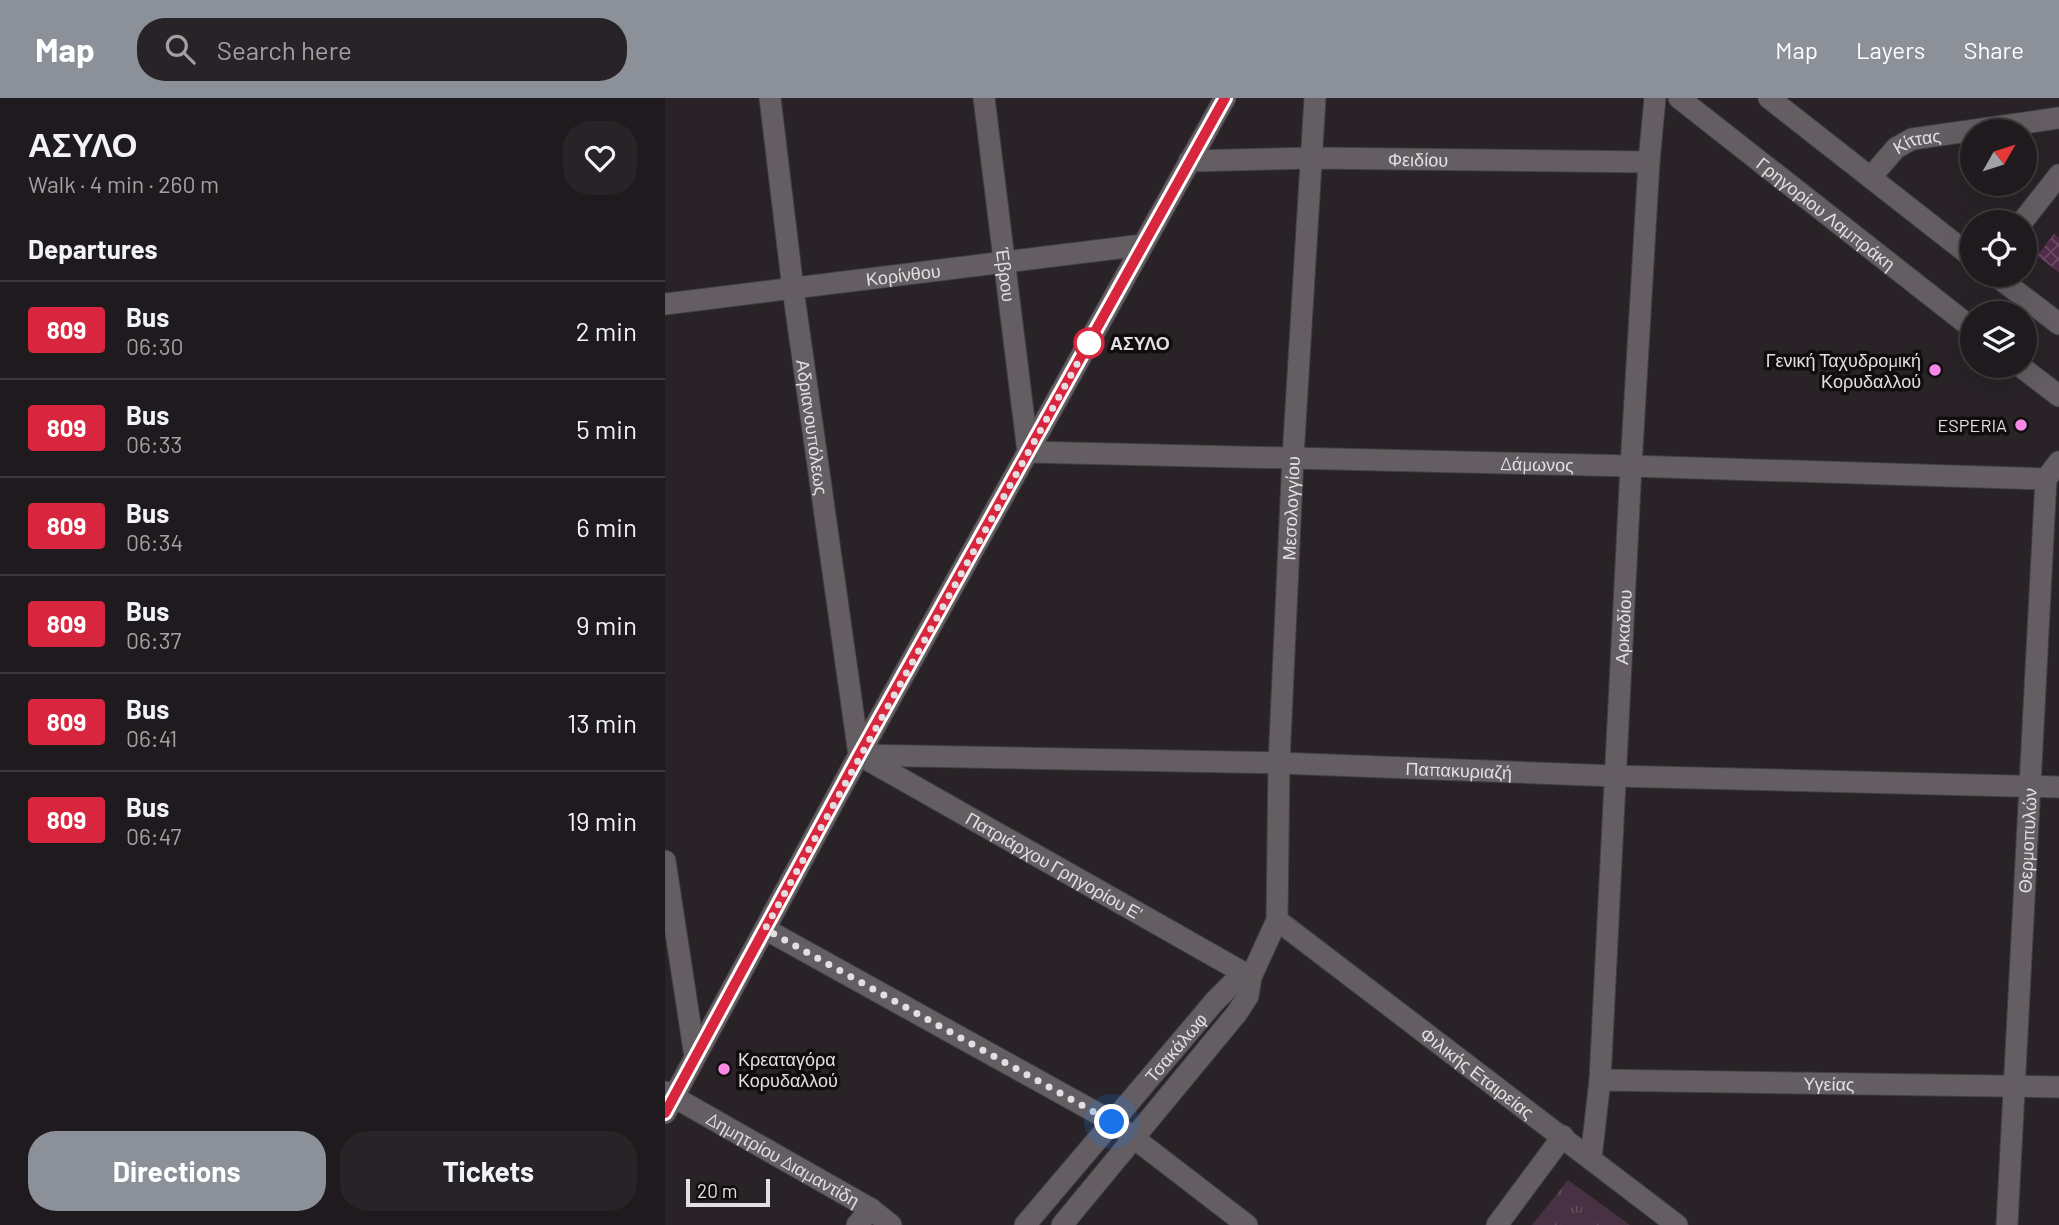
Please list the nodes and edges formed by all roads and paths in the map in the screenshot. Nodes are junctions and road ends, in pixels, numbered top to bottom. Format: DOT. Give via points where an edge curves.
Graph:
graph roads {
  1 [pos="770,98"];
  2 [pos="983,98"];
  3 [pos="1224,98"];
  4 [pos="1315,98"];
  5 [pos="1655,98"];
  6 [pos="1679,98"];
  7 [pos="1769,98"];
  8 [pos="2059,118"];
  9 [pos="1313,158"];
  10 [pos="1189,161"];
  11 [pos="1649,162"];
  12 [pos="2059,175"];
  13 [pos="1871,177"];
  14 [pos="2031,210"];
  15 [pos="1143,246"];
  16 [pos="1960,247"];
  17 [pos="1004,263"];
  18 [pos="2011,287"];
  19 [pos="793,289"];
  20 [pos="665,304"];
  21 [pos="1960,319"];
  22 [pos="2059,324"];
  23 [pos="2036,378"];
  24 [pos="2059,396"];
  25 [pos="1028,452"];
  26 [pos="1293,457"];
  27 [pos="1631,466"];
  28 [pos="2052,470"];
  29 [pos="859,755"];
  30 [pos="1279,763"];
  31 [pos="1614,776"];
  32 [pos="2030,786"];
  33 [pos="2059,787"];
  34 [pos="665,861"];
  35 [pos="1277,920"];
  36 [pos="765,929"];
  37 [pos="1251,977"];
  38 [pos="695,1057"];
  39 [pos="1599,1080"];
  40 [pos="2014,1087"];
  41 [pos="2059,1087"];
  42 [pos="668,1101"];
  43 [pos="1112,1122"];
  44 [pos="1563,1136"];
  45 [pos="1135,1139"];
  46 [pos="1591,1158"];
  47 [pos="864,1217"];
  48 [pos="891,1225"];
  49 [pos="1025,1225"];
  50 [pos="1062,1225"];
  51 [pos="1247,1225"];
  52 [pos="1497,1225"];
  53 [pos="1677,1225"];
  54 [pos="2007,1225"];
  1 -- 19 [label="street, Αδριανουπόλεως"];
  2 -- 17 [label="street, Έβρου"];
  3 -- 10 [label="street"];
  4 -- 9 [label="street, Μεσολογγίου"];
  5 -- 11 [label="street, Αρκαδίου"];
  6 -- 21 [label="street, Γρηγορίου Λαμπράκη"];
  7 -- 13 [label="street"];
  8 -- 13 [label="street, Κίττας" via="1912,139 1896,148"];
  9 -- 10 [label="street, Φειδίου"];
  9 -- 11 [label="street, Φειδίου"];
  9 -- 26 [label="street, Μεσολογγίου"];
  10 -- 15 [label="street"];
  11 -- 27 [label="street, Αρκαδίου"];
  12 -- 14 [label="street"];
  13 -- 16 [label="street"];
  15 -- 17 [label="street, Κορίνθου"];
  15 -- 25 [label="street"];
  17 -- 19 [label="street, Κορίνθου"];
  17 -- 25 [label="street, Έβρου"];
  18 -- 22 [label="street"];
  19 -- 20 [label="street, Κορίνθου"];
  19 -- 29 [label="street, Αδριανουπόλεως"];
  23 -- 24 [label="street"];
  25 -- 26 [label="street, Δάμωνος"];
  25 -- 29 [label="street"];
  26 -- 27 [label="street, Δάμωνος"];
  26 -- 30 [label="street, Μεσολογγίου"];
  27 -- 28 [label="street, Δάμωνος"];
  27 -- 31 [label="street, Αρκαδίου"];
  28 -- 32 [label="street, Θερμοπυλών"];
  29 -- 30 [label="street, Παπακυριαζή"];
  29 -- 36 [label="street"];
  29 -- 37 [label="street, Πατριάρχου Γρηγορίου Ε'"];
  30 -- 31 [label="street, Παπακυριαζή"];
  30 -- 35 [label="street, Μεσολογγίου"];
  31 -- 32 [label="street, Παπακυριαζή"];
  31 -- 39 [label="street, Αρκαδίου"];
  32 -- 33 [label="street, Παπακυριαζή"];
  32 -- 40 [label="street, Θερμοπυλών"];
  34 -- 38 [label="street"];
  35 -- 37 [label="street, Τσακάλωφ"];
  35 -- 44 [label="street, Φιλικής Εταιρείας"];
  36 -- 38 [label="street"];
  36 -- 43 [label="street"];
  37 -- 43 [label="street, Τσακάλωφ" via="1232,984 1219,997"];
  37 -- 45 [label="street, Τσακάλωφ" via="1248,996 1237,1013"];
  38 -- 42 [label="street"];
  39 -- 40 [label="street, Υγείας"];
  39 -- 46 [label="street, Αρκαδίου"];
  40 -- 41 [label="street, Υγείας"];
  40 -- 54 [label="street, Θερμοπυλών"];
  42 -- 47 [label="street, Δημητρίου Διαμαντίδη"];
  43 -- 45 [label="street"];
  43 -- 49 [label="street, Τσακάλωφ"];
  44 -- 46 [label="street, Φιλικής Εταιρείας"];
  44 -- 52 [label="street"];
  45 -- 50 [label="street, Τσακάλωφ"];
  45 -- 51 [label="street"];
  46 -- 53 [label="street, Φιλικής Εταιρείας"];
  47 -- 48 [label="street, Δημητρίου Διαμαντίδη"];
}
